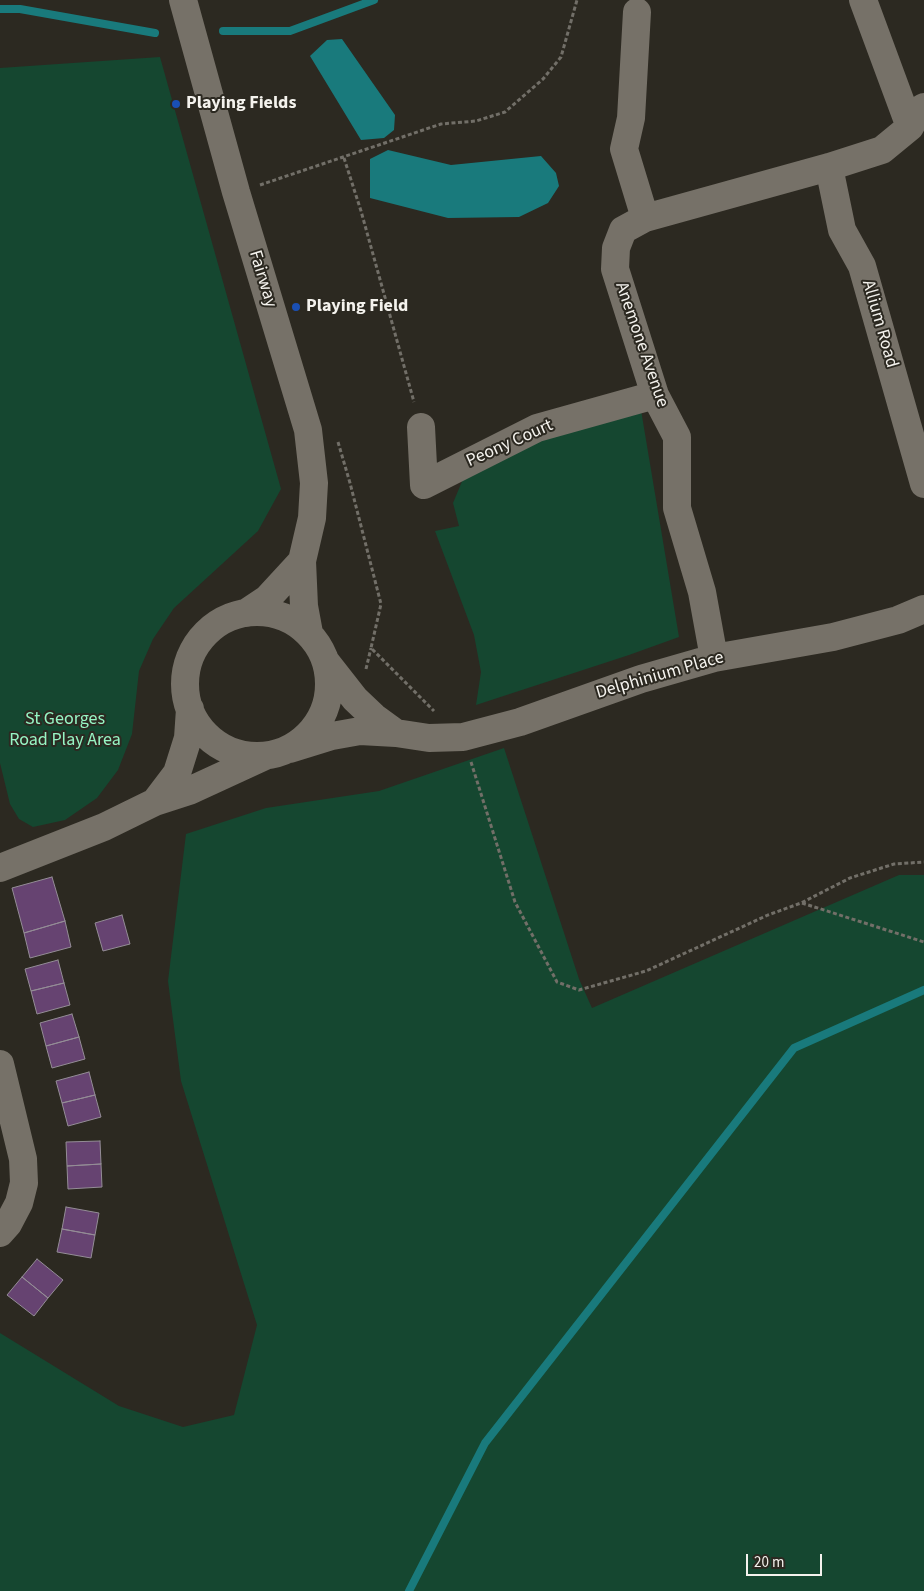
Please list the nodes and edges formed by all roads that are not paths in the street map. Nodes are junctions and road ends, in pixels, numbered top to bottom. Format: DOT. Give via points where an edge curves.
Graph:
graph roads {
  1 [pos="183,0"];
  2 [pos="864,0"];
  3 [pos="637,12"];
  4 [pos="917,117"];
  5 [pos="829,167"];
  6 [pos="645,218"];
  7 [pos="655,396"];
  8 [pos="421,427"];
  9 [pos="924,484"];
  10 [pos="302,561"];
  11 [pos="924,609"];
  12 [pos="246,613"];
  13 [pos="308,633"];
  14 [pos="714,658"];
  15 [pos="325,660"];
  16 [pos="190,709"];
  17 [pos="396,733"];
  18 [pos="278,752"];
  19 [pos="155,802"];
  20 [pos="2,860"];
  21 [pos="0,1064"];
  22 [pos="0,1232"];
  1 -- 10 [label="street, Fairway" via="236,192 308,430 314,483 312,518"];
  2 -- 4 [label="street"];
  3 -- 6 [label="street" via="631,118 624,149"];
  4 -- 5 [label="street, Anemone Avenue" via="882,150"];
  5 -- 6 [label="street, Anemone Avenue"];
  5 -- 9 [label="street, Allium Road" via="842,230 862,266"];
  6 -- 7 [label="street, Anemone Avenue" via="623,230 616,248 615,269"];
  7 -- 8 [label="street, Peony Court" via="537,428 424,485"];
  7 -- 14 [label="street, Anemone Avenue" via="677,437 677,508 702,592"];
  10 -- 12 [label="street, Fairway" via="267,599"];
  10 -- 13 [label="street, Fairway"];
  11 -- 14 [label="street, Delphinium Place" via="898,620 832,637"];
  12 -- 13 [label="street" via="271,613 288,619"];
  12 -- 16 [label="street" via="222,621 204,635 191,656 185,684"];
  13 -- 15 [label="street"];
  14 -- 17 [label="street, Delphinium Place" via="641,679 520,722 463,737 428,738"];
  15 -- 17 [label="street, Delphinium Place" via="355,699"];
  15 -- 18 [label="street" via="330,684 324,713 310,734"];
  16 -- 18 [label="street" via="198,725 215,743 232,752"];
  16 -- 19 [label="street" via="188,738 177,773"];
  17 -- 18 [label="street, Delphinium Place" via="360,731"];
  18 -- 19 [label="street"];
  19 -- 20 [label="street" via="104,827"];
  21 -- 22 [label="street" via="21,1150 24,1183 19,1203"];
}
